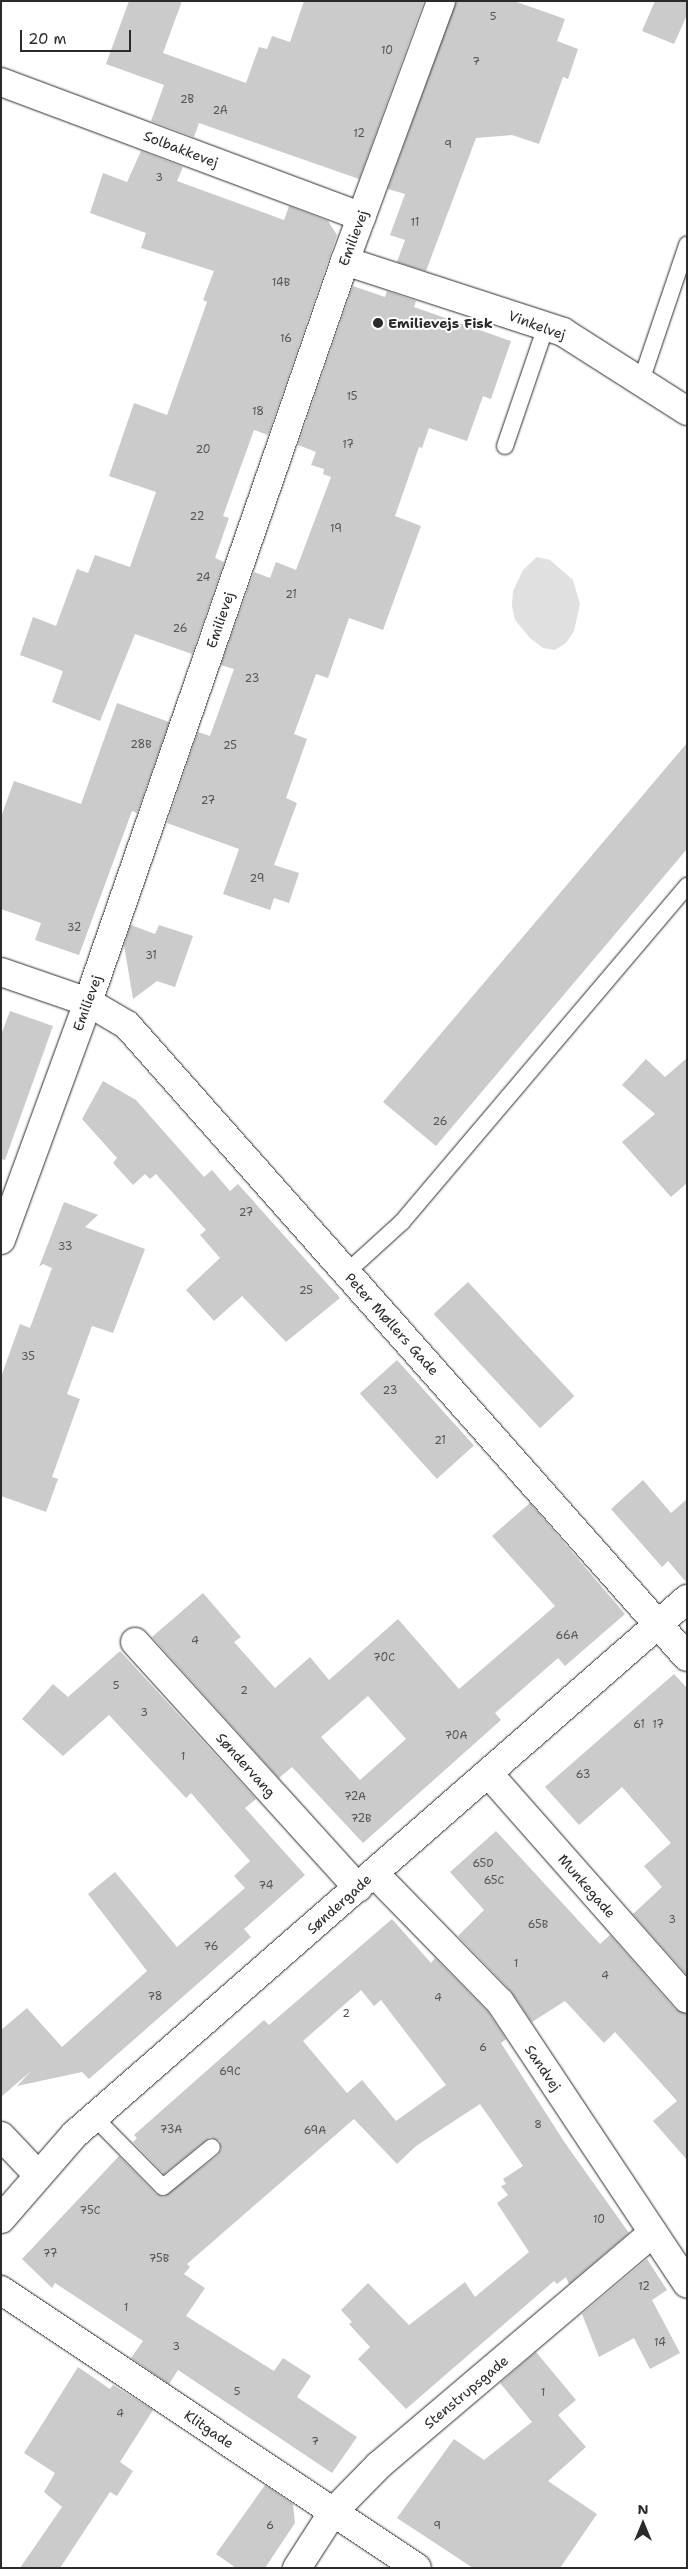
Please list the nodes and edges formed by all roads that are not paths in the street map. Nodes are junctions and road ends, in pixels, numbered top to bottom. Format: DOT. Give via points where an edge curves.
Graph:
graph roads {
  1 [pos="440,1"];
  2 [pos="1,82"];
  3 [pos="362,216"];
  4 [pos="687,245"];
  5 [pos="345,260"];
  6 [pos="546,326"];
  7 [pos="641,381"];
  8 [pos="687,411"];
  9 [pos="505,446"];
  10 [pos="687,886"];
  11 [pos="1,972"];
  12 [pos="88,1002"];
  13 [pos="1,1240"];
  14 [pos="347,1272"];
  15 [pos="687,1599"];
  16 [pos="658,1624"];
  17 [pos="135,1642"];
  18 [pos="687,1657"];
  19 [pos="488,1773"];
  20 [pos="366,1880"];
  21 [pos="687,1999"];
  22 [pos="94,2117"];
  23 [pos="1,2136"];
  24 [pos="212,2146"];
  25 [pos="37,2174"];
  26 [pos="1,2219"];
  27 [pos="653,2233"];
  28 [pos="687,2283"];
  29 [pos="1,2290"];
  30 [pos="332,2512"];
  31 [pos="297,2568"];
  32 [pos="417,2568"];
  1 -- 3 [label="street, Emilievej"];
  2 -- 3 [label="street, Solbakkevej"];
  3 -- 5 [label="street, Emilievej"];
  4 -- 7 [label="lane"];
  5 -- 6 [label="street, Vinkelvej"];
  5 -- 12 [label="street, Emilievej"];
  6 -- 7 [label="street, Vinkelvej" via="563,332"];
  6 -- 9 [label="lane"];
  7 -- 8 [label="street, Vinkelvej"];
  10 -- 14 [label="lane" via="402,1222"];
  11 -- 12 [label="street, Peter Møllers Gade"];
  12 -- 13 [label="street, Emilievej"];
  12 -- 14 [label="street, Peter Møllers Gade" via="127,1025"];
  14 -- 16 [label="street, Peter Møllers Gade"];
  15 -- 16 [label="street, Søndergade"];
  16 -- 18 [label="street, Peter Møllers Gade"];
  16 -- 19 [label="street, Søndergade"];
  17 -- 20 [label="street, Søndervang"];
  19 -- 20 [label="street, Søndergade"];
  19 -- 21 [label="street, Munkegade"];
  20 -- 22 [label="street, Søndergade"];
  20 -- 27 [label="street, Sandvej" via="500,2002"];
  22 -- 24 [label="lane" via="164,2187"];
  22 -- 25 [label="street, Søndergade"];
  23 -- 25 [label="street"];
  25 -- 26 [label="street, Søndergade"];
  27 -- 28 [label="street, Sandvej"];
  27 -- 30 [label="street, Stenstrupsgade" via="379,2465"];
  29 -- 30 [label="street, Klitgade"];
  30 -- 31 [label="street, Stenstrupsgade"];
  30 -- 32 [label="street, Klitgade"];
}
